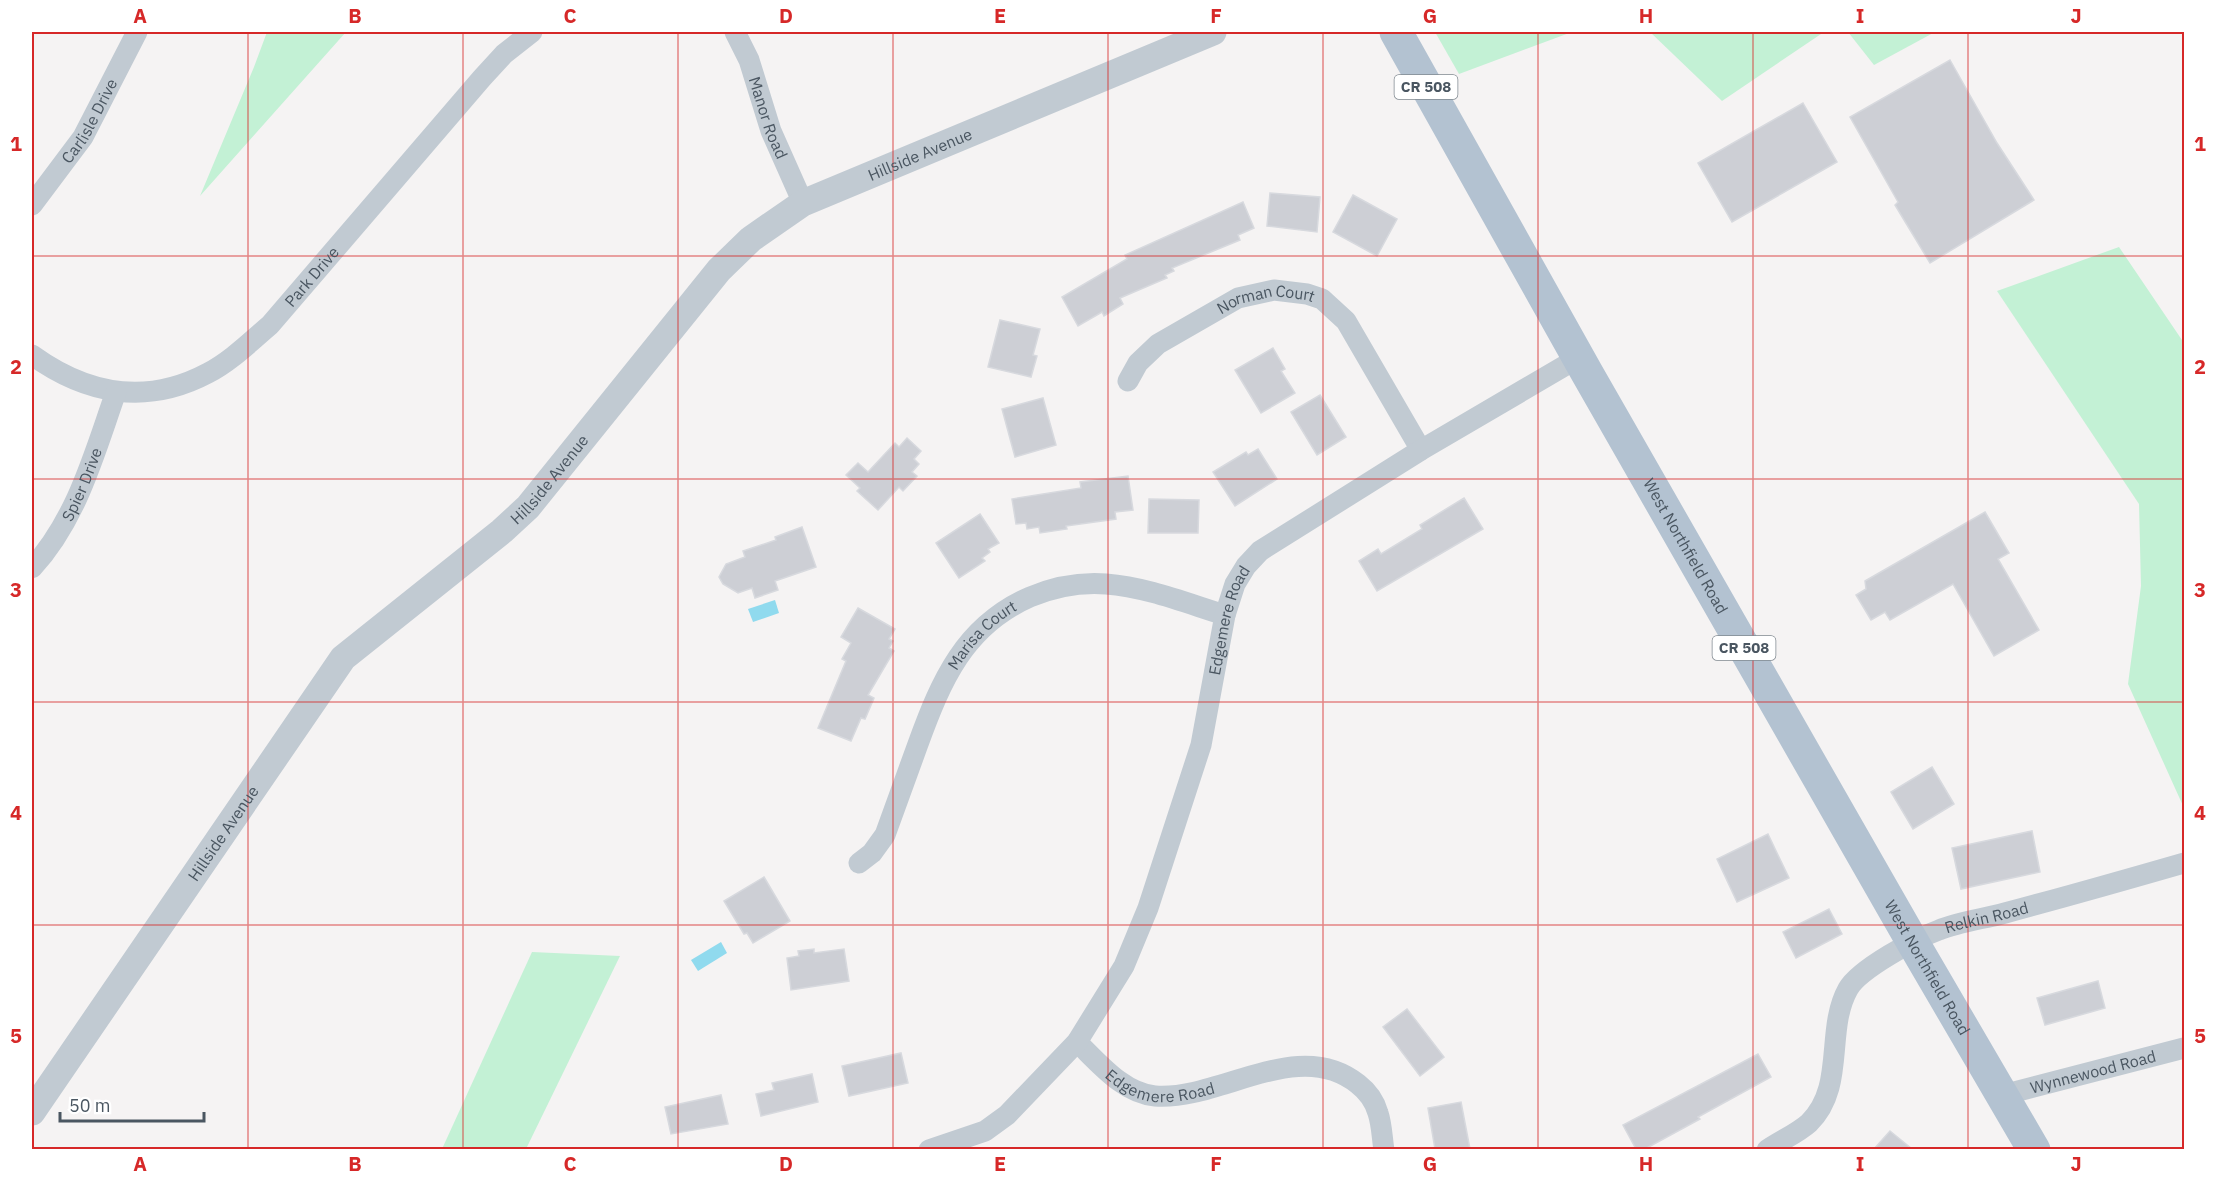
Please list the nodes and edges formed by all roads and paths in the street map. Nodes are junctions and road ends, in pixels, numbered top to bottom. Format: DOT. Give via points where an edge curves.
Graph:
graph roads {
  1 [pos="137,32"];
  2 [pos="532,32"];
  3 [pos="735,32"];
  4 [pos="1213,32"];
  5 [pos="1396,32"];
  6 [pos="803,203"];
  7 [pos="32,205"];
  8 [pos="32,355"];
  9 [pos="1578,358"];
  10 [pos="1128,381"];
  11 [pos="116,392"];
  12 [pos="1420,450"];
  13 [pos="32,568"];
  14 [pos="1225,615"];
  15 [pos="859,863"];
  16 [pos="2184,863"];
  17 [pos="1912,941"];
  18 [pos="1077,1042"];
  19 [pos="2184,1048"];
  20 [pos="2003,1095"];
  21 [pos="32,1112"];
  22 [pos="986,1140"];
  23 [pos="928,1149"];
  24 [pos="1384,1149"];
  25 [pos="1767,1149"];
  26 [pos="2034,1149"];
  1 -- 7 [label="street, Carlisle Drive" via="83,137"];
  2 -- 11 [label="street, Park Drive" via="482,78 270,325 208,373 146,392"];
  3 -- 6 [label="street, Manor Road" via="750,60 771,131"];
  4 -- 6 [label="street, Hillside Avenue"];
  5 -- 9 [label="main road, West Northfield Road / CR 508"];
  6 -- 21 [label="street, Hillside Avenue" via="751,239 719,270 528,507 344,658"];
  8 -- 11 [label="street, Park Drive" via="81,383"];
  9 -- 12 [label="street, Edgemere Road"];
  9 -- 17 [label="main road, West Northfield Road / CR 508"];
  10 -- 12 [label="street, Norman Court" via="1138,363 1158,344 1238,298 1274,290 1307,294 1322,299 1346,321"];
  11 -- 13 [label="street, Spier Drive" via="67,522"];
  12 -- 14 [label="street, Edgemere Road" via="1260,551 1235,584"];
  14 -- 15 [label="street, Marisa Court" via="1131,587 1103,584 1050,589 1001,613 974,637 950,668 935,696 885,835"];
  14 -- 18 [label="street, Edgemere Road" via="1201,745 1148,908 1124,966"];
  16 -- 17 [label="street, Relkin Road" via="1941,929"];
  17 -- 20 [label="main road, West Northfield Road / CR 508"];
  17 -- 25 [label="street, Relkin Road" via="1849,988 1840,1013 1830,1084 1822,1105 1809,1123"];
  18 -- 22 [label="street, Edgemere Road"];
  18 -- 24 [label="street, Edgemere Road" via="1130,1089 1154,1096 1182,1094 1293,1067 1312,1065 1335,1070 1361,1086 1371,1098 1378,1112"];
  19 -- 20 [label="street, Wynnewood Road"];
  20 -- 26 [label="main road, West Northfield Road / CR 508"];
  22 -- 23 [label="street, Edgemere Road"];
}
